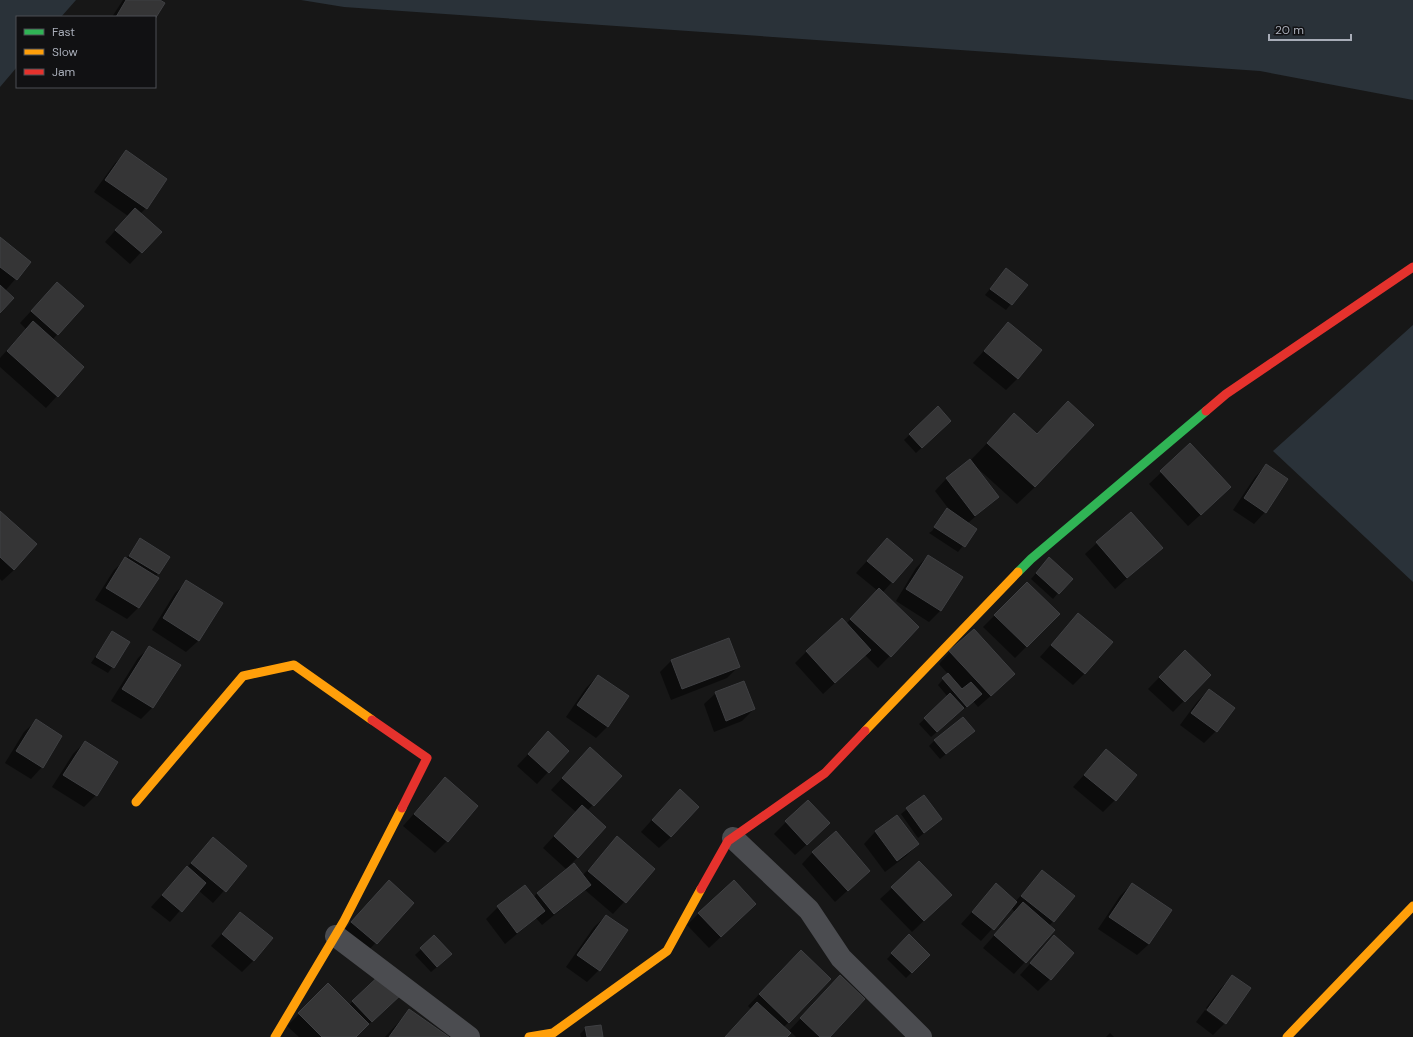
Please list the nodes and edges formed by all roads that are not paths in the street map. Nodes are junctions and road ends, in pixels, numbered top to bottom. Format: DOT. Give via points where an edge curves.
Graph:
graph roads {
  1 [pos="1413,267"];
  2 [pos="136,802"];
  3 [pos="733,838"];
  4 [pos="1413,906"];
  5 [pos="336,936"];
  6 [pos="275,1037"];
  7 [pos="469,1037"];
  8 [pos="528,1037"];
  9 [pos="921,1037"];
  10 [pos="1287,1037"];
  1 -- 3 [label="street" via="1220,399 1031,559 825,773"];
  2 -- 5 [label="street" via="242,676 294,665 427,758"];
  3 -- 8 [label="street" via="728,841 667,950 553,1033"];
  3 -- 9 [label="street" via="809,910 842,958"];
  4 -- 10 [label="street"];
  5 -- 6 [label="street"];
  5 -- 7 [label="street"];
}
